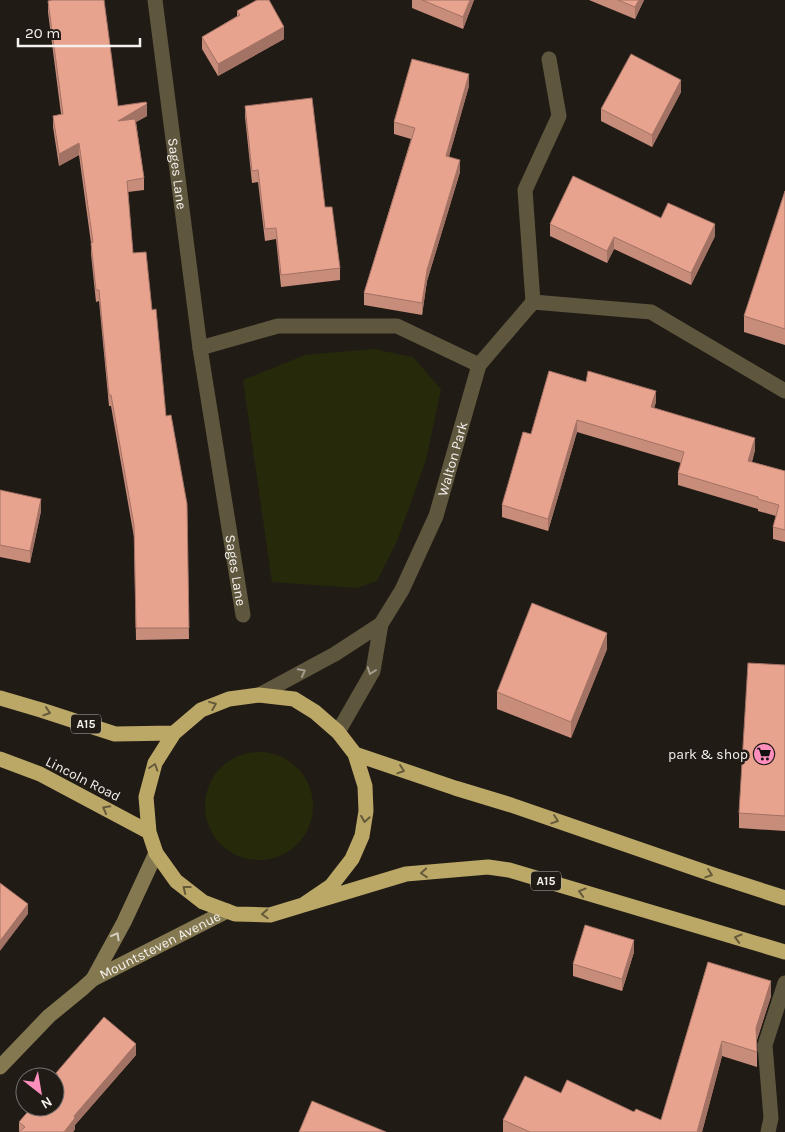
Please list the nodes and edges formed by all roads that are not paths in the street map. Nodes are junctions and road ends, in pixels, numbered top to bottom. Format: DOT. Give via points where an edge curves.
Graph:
graph roads {
  1 [pos="155,0"];
  2 [pos="549,59"];
  3 [pos="533,302"];
  4 [pos="200,348"];
  5 [pos="479,366"];
  6 [pos="785,391"];
  7 [pos="243,615"];
  8 [pos="381,624"];
  9 [pos="259,695"];
  10 [pos="0,698"];
  11 [pos="338,732"];
  12 [pos="174,733"];
  13 [pos="355,754"];
  14 [pos="0,759"];
  15 [pos="149,832"];
  16 [pos="156,853"];
  17 [pos="785,898"];
  18 [pos="303,905"];
  19 [pos="227,911"];
  20 [pos="785,952"];
  21 [pos="93,979"];
  22 [pos="785,983"];
  23 [pos="0,1067"];
  24 [pos="768,1132"];
  1 -- 4 [label="street, Sages Lane"];
  2 -- 3 [label="street" via="559,116 525,190"];
  3 -- 5 [label="street, Walton Park"];
  3 -- 6 [label="street" via="651,312"];
  4 -- 5 [label="street" via="278,326 397,326"];
  4 -- 7 [label="street, Sages Lane"];
  5 -- 8 [label="street, Walton Park" via="436,516 402,590"];
  9 -- 8 [label="street, Walton Park, one-way" via="335,654"];
  8 -- 11 [label="street, Walton Park, one-way" via="373,671"];
  9 -- 11 [label="highway, A15" via="294,699"];
  12 -- 9 [label="highway, A15, one-way" via="201,710 229,699"];
  10 -- 12 [label="highway, A15, one-way" via="115,734"];
  11 -- 13 [label="highway, A15"];
  15 -- 12 [label="highway, A15, one-way" via="146,797 155,762"];
  13 -- 17 [label="highway, one-way"];
  13 -- 18 [label="highway, A15, one-way" via="365,786 362,836 352,859 331,886"];
  15 -- 14 [label="highway, Lincoln Road, one-way" via="40,774"];
  15 -- 16 [label="highway, A15"];
  19 -- 16 [label="highway, A15, one-way" via="203,902 176,881"];
  21 -- 16 [label="street, Mountsteven Avenue, one-way"];
  18 -- 19 [label="highway, A15, one-way" via="270,915"];
  20 -- 18 [label="highway, A15, one-way" via="488,866 406,874"];
  19 -- 21 [label="street, Mountsteven Avenue"];
  21 -- 23 [label="street, Mountsteven Avenue" via="49,1016"];
  22 -- 24 [label="street" via="766,1045 772,1118"];
}
